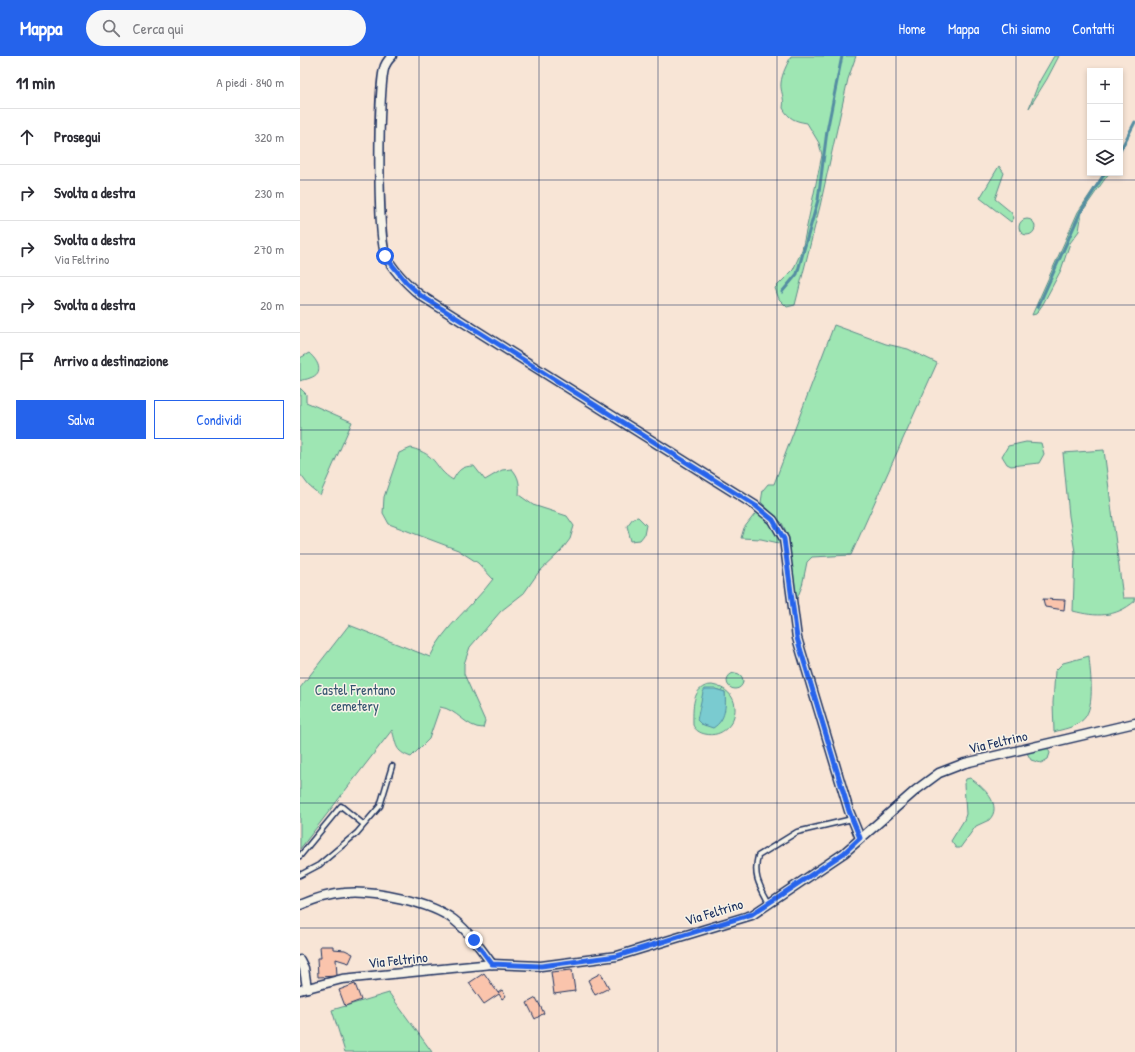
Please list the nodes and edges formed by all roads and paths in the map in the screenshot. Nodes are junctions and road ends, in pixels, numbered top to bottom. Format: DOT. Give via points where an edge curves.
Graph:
graph roads {
  1 [pos="392,56"];
  2 [pos="1135,723"];
  3 [pos="392,766"];
  4 [pos="852,819"];
  5 [pos="363,824"];
  6 [pos="860,838"];
  7 [pos="300,856"];
  8 [pos="300,876"];
  9 [pos="769,903"];
  10 [pos="300,905"];
  11 [pos="300,960"];
  12 [pos="492,964"];
  13 [pos="304,989"];
  1 -- 4 [label="street" via="384,68 381,104 380,226 385,256 420,295 756,506 773,520 784,539 797,638"];
  2 -- 6 [label="street, Via Feltrino" via="965,763 938,773"];
  3 -- 5 [label="lane" via="380,806"];
  4 -- 6 [label="street"];
  4 -- 9 [label="lane" via="797,832 758,856 755,869"];
  5 -- 7 [label="lane" via="341,806"];
  5 -- 8 [label="lane" via="337,852"];
  6 -- 9 [label="street, Via Feltrino" via="844,853"];
  9 -- 12 [label="street, Via Feltrino" via="752,914 617,956 541,966"];
  10 -- 12 [label="street" via="337,894 356,892 424,904 455,920"];
  11 -- 13 [label="street" via="304,968"];
  12 -- 13 [label="street, Via Feltrino" via="342,978"];
}
